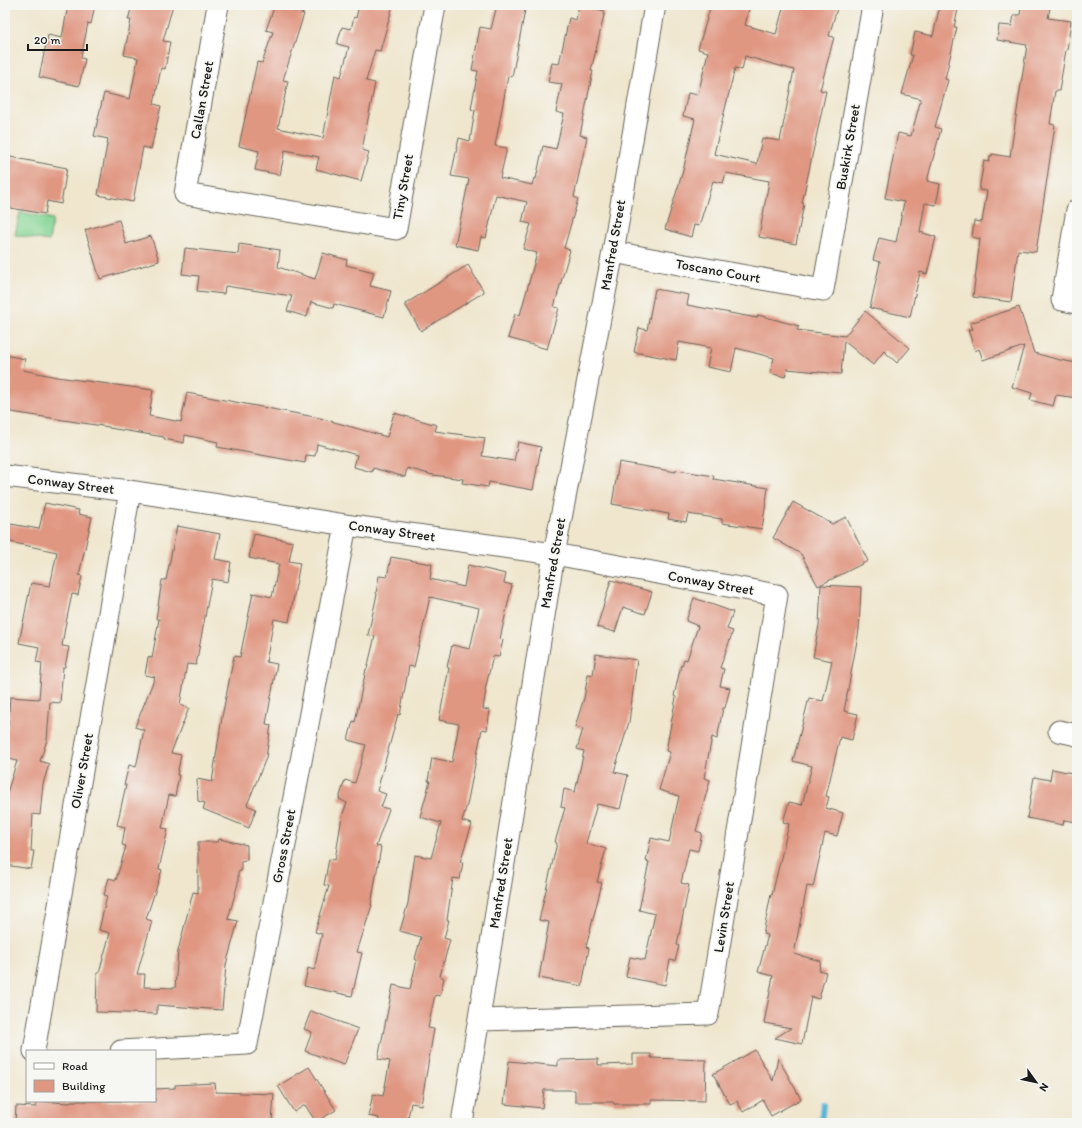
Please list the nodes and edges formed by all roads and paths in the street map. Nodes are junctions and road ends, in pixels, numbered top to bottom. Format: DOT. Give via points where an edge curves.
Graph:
graph roads {
  1 [pos="218,5"];
  2 [pos="435,5"];
  3 [pos="655,5"];
  4 [pos="873,5"];
  5 [pos="185,194"];
  6 [pos="1077,210"];
  7 [pos="613,252"];
  8 [pos="823,290"];
  9 [pos="1070,301"];
  10 [pos="5,476"];
  11 [pos="130,491"];
  12 [pos="346,525"];
  13 [pos="554,554"];
  14 [pos="777,595"];
  15 [pos="479,1020"];
  16 [pos="34,1050"];
  17 [pos="139,1050"];
  18 [pos="462,1123"];
  1 -- 5 [label="street, Callan Street"];
  2 -- 5 [label="street, Tiny Street" via="396,229"];
  3 -- 7 [label="street, Manfred Street"];
  4 -- 8 [label="street, Buskirk Street"];
  6 -- 9 [label="street"];
  7 -- 8 [label="street, Toscano Court"];
  7 -- 13 [label="street, Manfred Street"];
  10 -- 11 [label="street, Conway Street"];
  11 -- 12 [label="street, Conway Street"];
  11 -- 16 [label="street, Oliver Street"];
  12 -- 13 [label="street, Conway Street"];
  12 -- 17 [label="street, Gross Street" via="246,1044"];
  13 -- 14 [label="street, Conway Street"];
  13 -- 15 [label="street, Manfred Street"];
  14 -- 15 [label="street, Levin Street" via="708,1014"];
  15 -- 18 [label="street, Manfred Street"];
}
